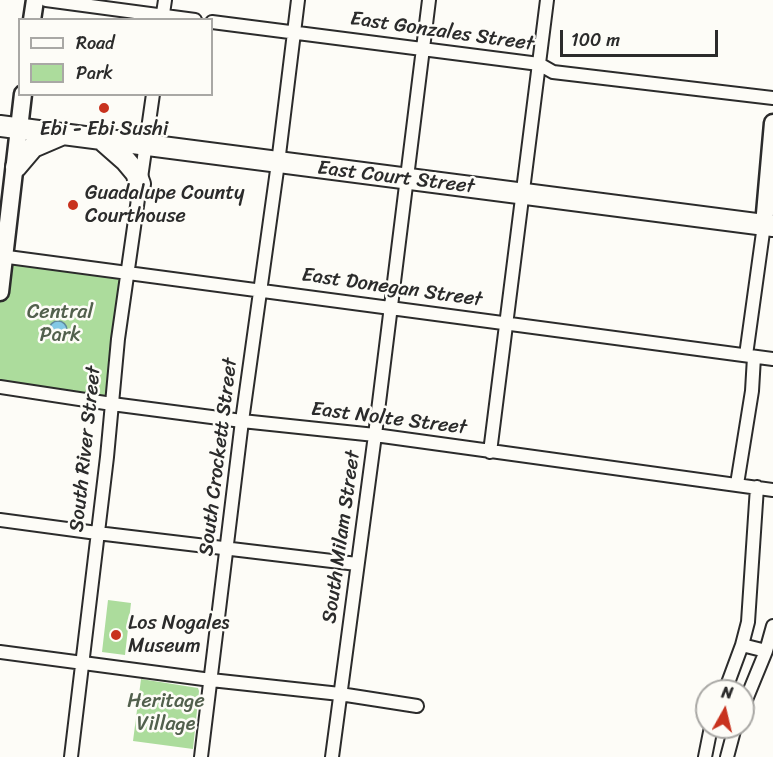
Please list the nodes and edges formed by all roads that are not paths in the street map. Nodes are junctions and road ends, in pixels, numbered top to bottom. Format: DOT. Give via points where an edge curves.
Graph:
graph roads {
  1 [pos="35,0"];
  2 [pos="46,0"];
  3 [pos="165,0"];
  4 [pos="298,0"];
  5 [pos="429,0"];
  6 [pos="548,0"];
  7 [pos="163,17"];
  8 [pos="32,18"];
  9 [pos="213,22"];
  10 [pos="293,32"];
  11 [pos="422,49"];
  12 [pos="539,64"];
  13 [pos="22,96"];
  14 [pos="153,96"];
  15 [pos="773,98"];
  16 [pos="773,123"];
  17 [pos="9,127"];
  18 [pos="63,134"];
  19 [pos="101,139"];
  20 [pos="146,145"];
  21 [pos="278,163"];
  22 [pos="16,167"];
  23 [pos="407,179"];
  24 [pos="140,184"];
  25 [pos="521,194"];
  26 [pos="769,226"];
  27 [pos="2,257"];
  28 [pos="127,273"];
  29 [pos="261,290"];
  30 [pos="0,292"];
  31 [pos="391,307"];
  32 [pos="506,324"];
  33 [pos="750,356"];
  34 [pos="773,359"];
  35 [pos="0,387"];
  36 [pos="112,404"];
  37 [pos="242,421"];
  38 [pos="375,435"];
  39 [pos="490,452"];
  40 [pos="738,484"];
  41 [pos="757,487"];
  42 [pos="773,490"];
  43 [pos="0,520"];
  44 [pos="97,533"];
  45 [pos="227,549"];
  46 [pos="357,564"];
  47 [pos="773,626"];
  48 [pos="742,645"];
  49 [pos="766,651"];
  50 [pos="0,652"];
  51 [pos="81,663"];
  52 [pos="729,679"];
  53 [pos="754,679"];
  54 [pos="211,680"];
  55 [pos="340,694"];
  56 [pos="417,706"];
  57 [pos="709,739"];
  58 [pos="732,739"];
  59 [pos="70,757"];
  60 [pos="201,757"];
  61 [pos="332,757"];
  62 [pos="705,757"];
  63 [pos="727,757"];
  1 -- 8 [label="main road"];
  2 -- 7 [label="street"];
  3 -- 7 [label="street"];
  4 -- 10 [label="street, South Crockett Street"];
  5 -- 11 [label="street, South Milam Street"];
  6 -- 12 [label="street"];
  9 -- 10 [label="street, East Gonzales Street"];
  10 -- 11 [label="street, East Gonzales Street"];
  10 -- 21 [label="street, South Crockett Street"];
  11 -- 12 [label="street, East Gonzales Street"];
  11 -- 23 [label="street, South Milam Street"];
  12 -- 15 [label="street, East Gonzales Street" via="553,72"];
  12 -- 25 [label="street"];
  13 -- 17 [label="main road"];
  14 -- 20 [label="street, South River Street"];
  16 -- 26 [label="main road"];
  17 -- 18 [label="main road, East Court Street"];
  17 -- 22 [label="main road"];
  18 -- 19 [label="main road, East Court Street"];
  18 -- 22 [label="main road" via="33,147"];
  19 -- 20 [label="main road, East Court Street"];
  19 -- 24 [label="main road" via="126,161"];
  20 -- 21 [label="main road, East Court Street"];
  20 -- 24 [label="street, South River Street"];
  21 -- 23 [label="main road, East Court Street"];
  21 -- 29 [label="street, South Crockett Street"];
  22 -- 27 [label="main road"];
  23 -- 25 [label="main road, East Court Street"];
  23 -- 31 [label="street, South Milam Street"];
  24 -- 28 [label="street, South River Street"];
  25 -- 26 [label="main road, East Court Street"];
  25 -- 32 [label="street"];
  26 -- 33 [label="street"];
  27 -- 28 [label="street, East Donegan Street"];
  27 -- 30 [label="main road"];
  28 -- 29 [label="street, East Donegan Street"];
  28 -- 36 [label="street, South River Street"];
  29 -- 31 [label="street, East Donegan Street"];
  29 -- 37 [label="street, South Crockett Street"];
  31 -- 32 [label="street, East Donegan Street"];
  31 -- 38 [label="street, South Milam Street"];
  32 -- 33 [label="street, East Donegan Street"];
  32 -- 39 [label="street"];
  33 -- 34 [label="street, East Donegan Street"];
  33 -- 40 [label="street" via="752,391"];
  35 -- 36 [label="street, East Nolte Street"];
  36 -- 37 [label="street, East Nolte Street"];
  36 -- 44 [label="street, South River Street"];
  37 -- 38 [label="street, East Nolte Street"];
  37 -- 45 [label="street, South Crockett Street"];
  38 -- 39 [label="street, East Nolte Street"];
  38 -- 46 [label="street, South Milam Street"];
  39 -- 40 [label="street, East Nolte Street"];
  40 -- 41 [label="street, East Nolte Street"];
  41 -- 42 [label="street, East Nolte Street"];
  41 -- 48 [label="street" via="751,594"];
  43 -- 44 [label="street"];
  44 -- 45 [label="street"];
  44 -- 51 [label="street, South River Street"];
  45 -- 46 [label="street"];
  45 -- 54 [label="street, South Crockett Street"];
  46 -- 55 [label="street, South Milam Street"];
  47 -- 49 [label="street"];
  48 -- 49 [label="street"];
  48 -- 52 [label="street"];
  49 -- 53 [label="street"];
  50 -- 51 [label="street"];
  51 -- 54 [label="street"];
  51 -- 59 [label="street, South River Street"];
  54 -- 55 [label="street"];
  54 -- 60 [label="street, South Crockett Street"];
  55 -- 56 [label="street"];
  55 -- 61 [label="street, South Milam Street"];
  57 -- 62 [label="street"];
  58 -- 63 [label="street"];
}
